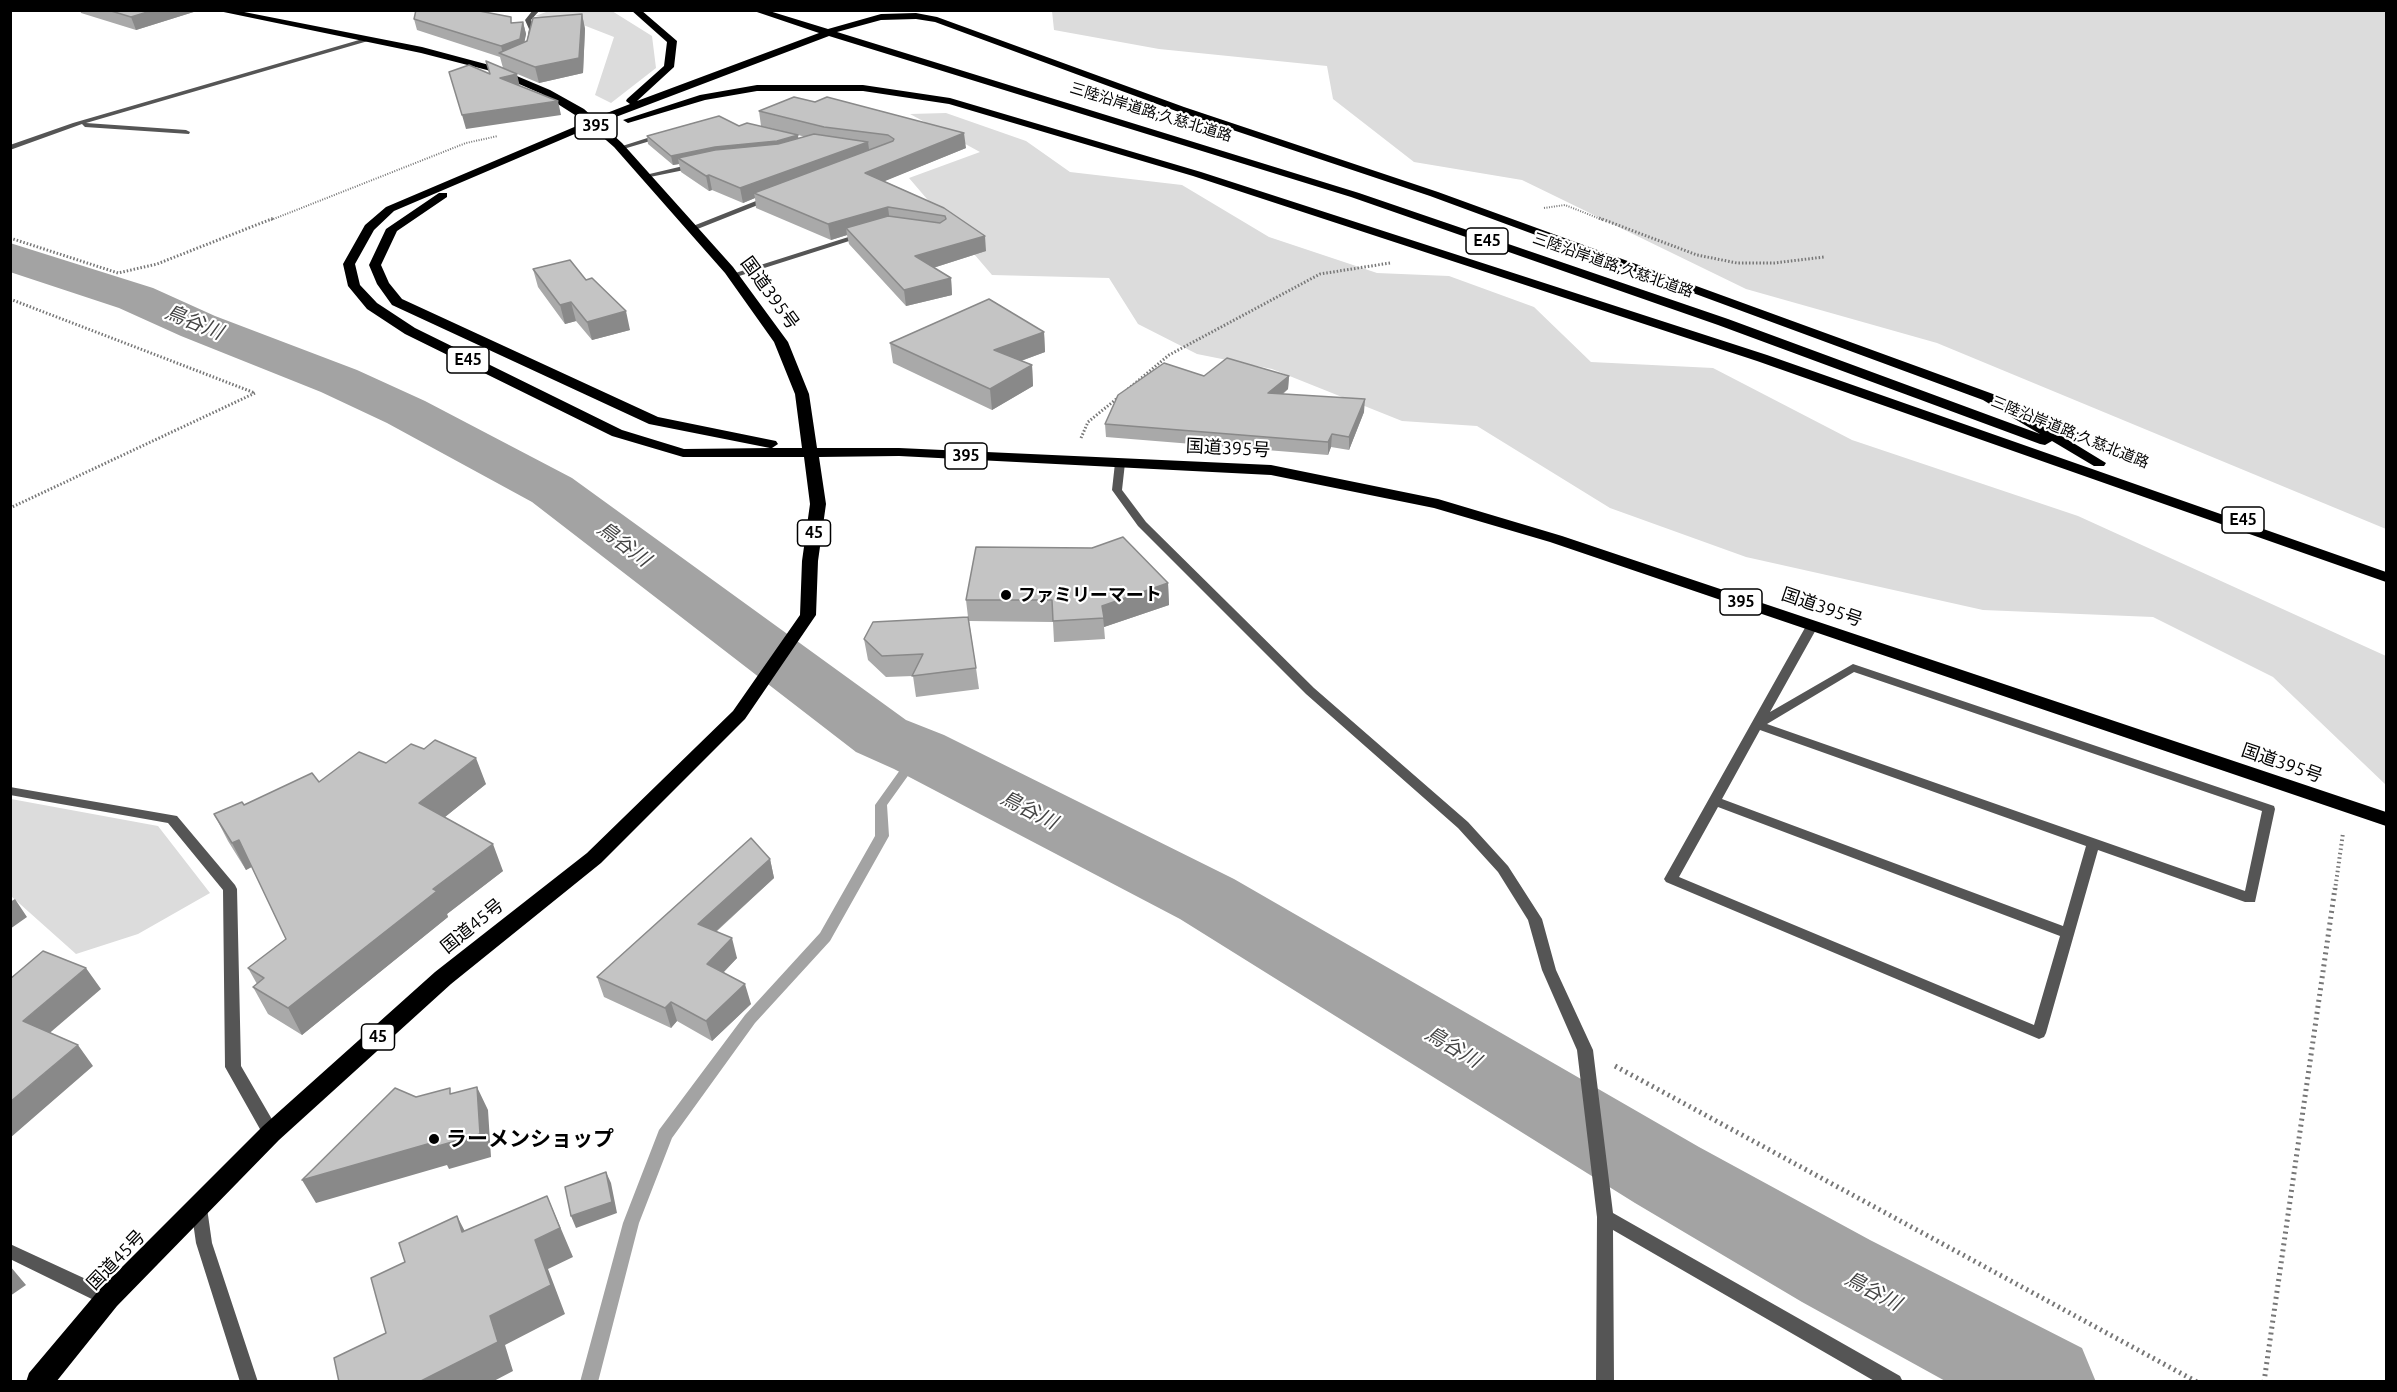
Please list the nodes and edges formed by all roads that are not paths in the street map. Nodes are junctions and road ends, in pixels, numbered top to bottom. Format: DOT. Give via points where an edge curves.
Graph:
graph roads {
  1 [pos="218,10"];
  2 [pos="537,10"];
  3 [pos="635,10"];
  4 [pos="755,10"];
  5 [pos="881,14"];
  6 [pos="366,40"];
  7 [pos="528,53"];
  8 [pos="615,113"];
  9 [pos="628,120"];
  10 [pos="75,124"];
  11 [pos="186,132"];
  12 [pos="677,132"];
  13 [pos="10,148"];
  14 [pos="620,148"];
  15 [pos="518,157"];
  16 [pos="707,162"];
  17 [pos="645,176"];
  18 [pos="778,195"];
  19 [pos="692,228"];
  20 [pos="878,231"];
  21 [pos="733,275"];
  22 [pos="812,451"];
  23 [pos="1120,463"];
  24 [pos="2099,463"];
  25 [pos="2386,577"];
  26 [pos="1812,626"];
  27 [pos="1757,725"];
  28 [pos="10,790"];
  29 [pos="1714,801"];
  30 [pos="2386,819"];
  31 [pos="2094,842"];
  32 [pos="2068,933"];
  33 [pos="271,1133"];
  34 [pos="199,1208"];
  35 [pos="1605,1217"];
  36 [pos="10,1251"];
  37 [pos="108,1299"];
  38 [pos="39,1382"];
  39 [pos="249,1382"];
  40 [pos="1605,1382"];
  41 [pos="1894,1382"];
  1 -- 6 [label="highway, 国道395号 / 395"];
  2 -- 7 [label="street" via="528,20 532,29"];
  3 -- 8 [label="highway, E45" via="672,41 669,67"];
  4 -- 24 [label="highway, 三陸沿岸道路;久慈北道路 / E45" via="1366,199 1723,322"];
  5 -- 8 [label="highway"];
  5 -- 9 [label="highway, E45" via="866,26"];
  5 -- 24 [label="highway" via="937,20 1717,297 1988,397"];
  6 -- 10 [label="street"];
  6 -- 14 [label="highway, 国道395号 / 395" via="494,67 580,111"];
  8 -- 15 [label="highway, E45"];
  9 -- 15 [label="highway, E45"];
  9 -- 25 [label="highway" via="704,97 757,88 863,88 950,101 1197,174 1762,358"];
  10 -- 11 [label="street"];
  10 -- 13 [label="street"];
  12 -- 14 [label="street"];
  14 -- 17 [label="highway, 国道395号 / 395"];
  15 -- 22 [label="highway, E45" via="434,199 392,229 375,265 382,284 397,302 654,421"];
  15 -- 22 [label="highway, E45" via="390,209 369,228 349,264 354,286 372,306 410,331 617,433 683,453"];
  16 -- 17 [label="street"];
  17 -- 19 [label="highway, 国道395号 / 395"];
  18 -- 19 [label="street"];
  19 -- 21 [label="highway, 国道395号 / 395"];
  20 -- 21 [label="street"];
  21 -- 22 [label="highway, 国道395号 / 395" via="781,342 802,394"];
  22 -- 23 [label="highway, 国道395号 / 395"];
  22 -- 33 [label="highway, 国道45号 / 45" via="818,504 808,615 739,715 594,858 443,978"];
  23 -- 26 [label="highway, 国道395号 / 395" via="1271,470 1438,504 1556,539"];
  23 -- 35 [label="street" via="1117,490 1142,524 1310,691 1463,825 1503,869 1535,919 1549,970 1585,1050"];
  24 -- 25 [label="highway, 三陸沿岸道路;久慈北道路 / E45"];
  26 -- 27 [label="street"];
  26 -- 30 [label="highway, 国道395号 / 395"];
  27 -- 29 [label="street"];
  27 -- 31 [label="street"];
  27 -- 31 [label="street" via="1853,668 2269,809 2250,898"];
  28 -- 33 [label="street" via="172,819 230,888 233,1067"];
  29 -- 32 [label="street"];
  29 -- 32 [label="street" via="1671,879 2039,1033"];
  31 -- 32 [label="street"];
  33 -- 34 [label="highway, 国道45号 / 45"];
  34 -- 37 [label="highway, 国道45号 / 45"];
  34 -- 39 [label="street" via="204,1243"];
  35 -- 40 [label="street"];
  35 -- 41 [label="street"];
  36 -- 37 [label="street"];
  37 -- 38 [label="highway, 国道45号 / 45"];
}
